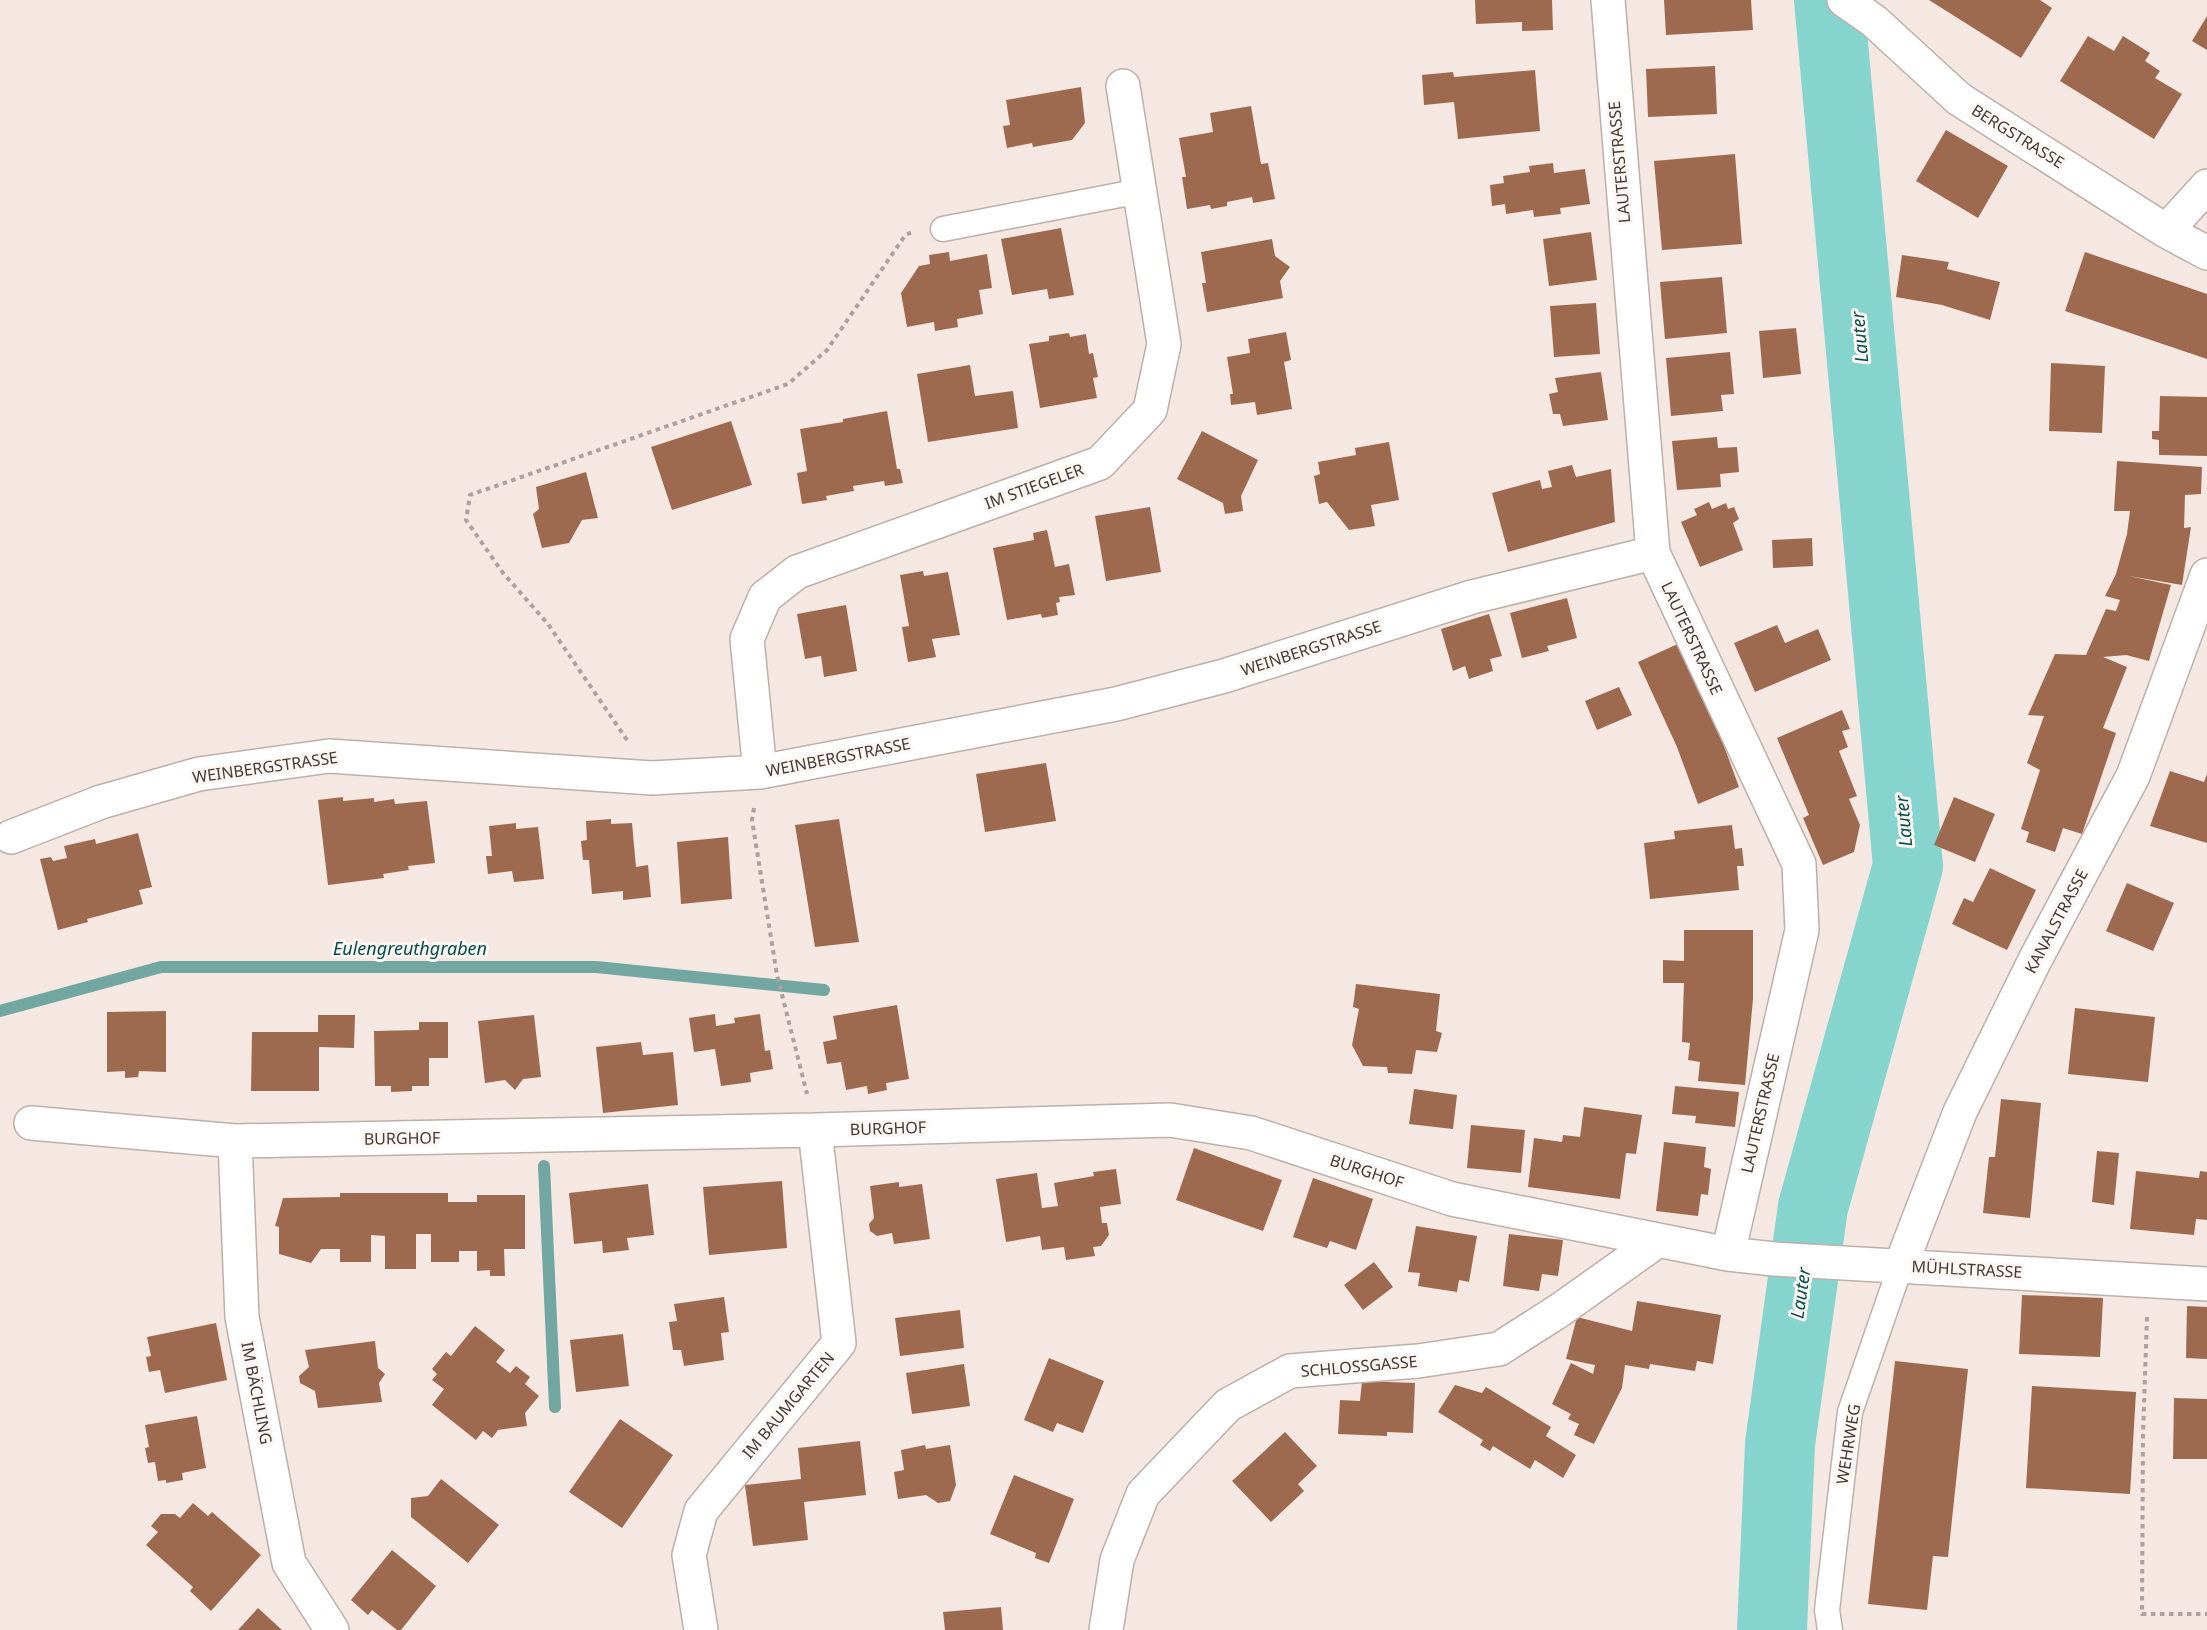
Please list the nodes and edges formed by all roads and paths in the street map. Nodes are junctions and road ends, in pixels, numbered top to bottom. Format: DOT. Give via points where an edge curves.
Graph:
graph roads {
  1 [pos="1608,0"];
  2 [pos="1844,0"];
  3 [pos="1881,11"];
  4 [pos="1122,86"];
  5 [pos="2207,186"];
  6 [pos="1140,191"];
  7 [pos="943,229"];
  8 [pos="2166,231"];
  9 [pos="2207,253"];
  10 [pos="1653,553"];
  11 [pos="2207,575"];
  12 [pos="760,772"];
  13 [pos="652,778"];
  14 [pos="11,837"];
  15 [pos="31,1123"];
  16 [pos="814,1130"];
  17 [pos="236,1141"];
  18 [pos="1657,1241"];
  19 [pos="1728,1254"];
  20 [pos="1901,1265"];
  21 [pos="2147,1280"];
  22 [pos="2207,1284"];
  23 [pos="2207,1614"];
  24 [pos="332,1630"];
  25 [pos="701,1630"];
  26 [pos="1106,1630"];
  27 [pos="1830,1630"];
  1 -- 10 [label="street, LAUTERSTRASSE"];
  2 -- 3 [label="street, BERGSTRASSE"];
  3 -- 8 [label="street, BERGSTRASSE" via="1959,99"];
  4 -- 6 [label="street, IM STIEGELER"];
  5 -- 8 [label="street"];
  6 -- 7 [label="lane"];
  6 -- 12 [label="street, IM STIEGELER" via="1164,344 1150,410 1100,463 797,572 765,597 747,639"];
  7 -- 13 [label="path" via="906,234 827,350 788,384 470,495 466,520 503,573 548,624"];
  8 -- 9 [label="street, BERGSTRASSE"];
  10 -- 12 [label="street, WEINBERGSTRASSE" via="1472,597 1224,676 1116,704"];
  10 -- 19 [label="street, LAUTERSTRASSE" via="1799,864 1802,930"];
  11 -- 20 [label="street, KANALSTRASSE" via="2133,776 1959,1112"];
  12 -- 13 [label="street, WEINBERGSTRASSE"];
  12 -- 16 [label="path" via="752,820 777,975"];
  13 -- 14 [label="street, WEINBERGSTRASSE" via="329,756 199,774 101,802"];
  15 -- 17 [label="street, BURGHOF"];
  16 -- 17 [label="street, BURGHOF"];
  16 -- 18 [label="street, BURGHOF" via="1170,1120 1251,1133 1452,1199"];
  16 -- 25 [label="street, IM BAUMGARTEN" via="839,1344 701,1510 689,1555"];
  17 -- 24 [label="street, IM BÄCHLING" via="242,1317 290,1563"];
  18 -- 19 [label="street, BURGHOF"];
  18 -- 26 [label="street, SCHLOSSGASSE" via="1499,1349 1418,1361 1290,1371 1228,1405 1143,1494 1118,1560"];
  19 -- 20 [label="street, MÜHLSTRASSE"];
  20 -- 21 [label="street, MÜHLSTRASSE"];
  20 -- 27 [label="lane, WEHRWEG" via="1850,1412 1827,1610"];
  21 -- 22 [label="street, MÜHLSTRASSE"];
  21 -- 23 [label="path" via="2142,1614"];
}
